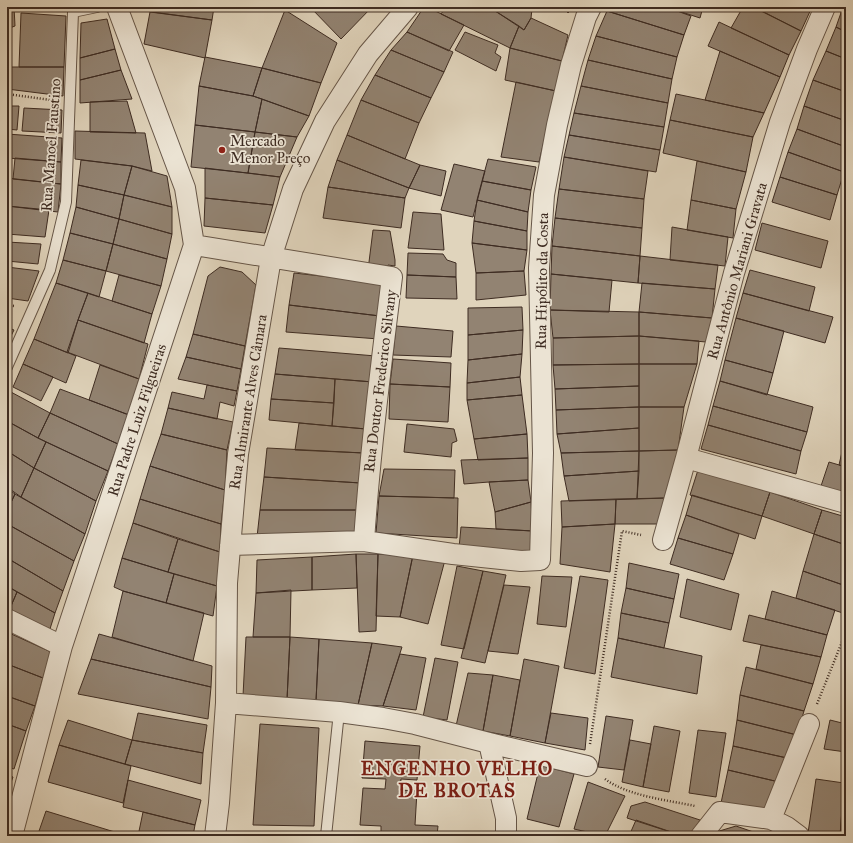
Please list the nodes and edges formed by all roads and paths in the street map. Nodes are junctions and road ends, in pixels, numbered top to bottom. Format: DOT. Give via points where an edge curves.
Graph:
graph roads {
  1 [pos="97,7"];
  2 [pos="117,7"];
  3 [pos="408,7"];
  4 [pos="591,7"];
  5 [pos="825,7"];
  6 [pos="7,94"];
  7 [pos="70,102"];
  8 [pos="194,245"];
  9 [pos="271,258"];
  10 [pos="7,367"];
  11 [pos="686,458"];
  12 [pos="846,503"];
  13 [pos="663,540"];
  14 [pos="364,541"];
  15 [pos="230,545"];
  16 [pos="7,619"];
  17 [pos="846,632"];
  18 [pos="62,646"];
  19 [pos="226,703"];
  20 [pos="339,712"];
  21 [pos="809,724"];
  22 [pos="489,743"];
  23 [pos="587,766"];
  24 [pos="720,812"];
  25 [pos="771,819"];
  26 [pos="12,836"];
  27 [pos="215,836"];
  28 [pos="326,836"];
  29 [pos="506,836"];
  30 [pos="701,836"];
  31 [pos="799,836"];
  1 -- 7 [label="lane, Rua Manoel Faustino" via="73,12"];
  2 -- 8 [label="street, Rua Padre Luiz Filgueiras" via="185,188"];
  3 -- 9 [label="street, Rua Almirante Alves Câmara" via="368,54 325,121 294,189"];
  4 -- 14 [label="street, Rua Hipólito da Costa" via="571,65 544,194 540,268 543,453 540,560 521,561 453,554"];
  5 -- 11 [label="street, Rua Antônio Mariani Gravata" via="780,122 734,273"];
  6 -- 7 [label="path"];
  7 -- 10 [label="lane, Rua Manoel Faustino" via="66,202 50,270"];
  8 -- 9 [label="street, Rua Doutor Frederico Silvany"];
  8 -- 18 [label="street, Rua Padre Luiz Filgueiras"];
  9 -- 14 [label="street, Rua Doutor Frederico Silvany" via="392,277 376,400"];
  9 -- 15 [label="street, Rua Almirante Alves Câmara" via="238,454"];
  11 -- 12 [label="street"];
  11 -- 13 [label="street, Rua Antônio Mariani Gravata"];
  13 -- 23 [label="path" via="622,531"];
  14 -- 15 [label="street"];
  15 -- 19 [label="street, Rua Almirante Alves Câmara" via="226,583"];
  16 -- 18 [label="street"];
  17 -- 21 [label="path"];
  18 -- 26 [label="street, Rua Padre Luiz Filgueiras"];
  19 -- 20 [label="street"];
  19 -- 27 [label="street, Rua Almirante Alves Câmara"];
  20 -- 22 [label="street" via="415,724"];
  20 -- 28 [label="lane"];
  21 -- 25 [label="street"];
  22 -- 23 [label="street"];
  22 -- 29 [label="street" via="506,818"];
  23 -- 24 [label="path" via="612,785"];
  24 -- 25 [label="street"];
  24 -- 30 [label="street"];
  25 -- 31 [label="street"];
}
